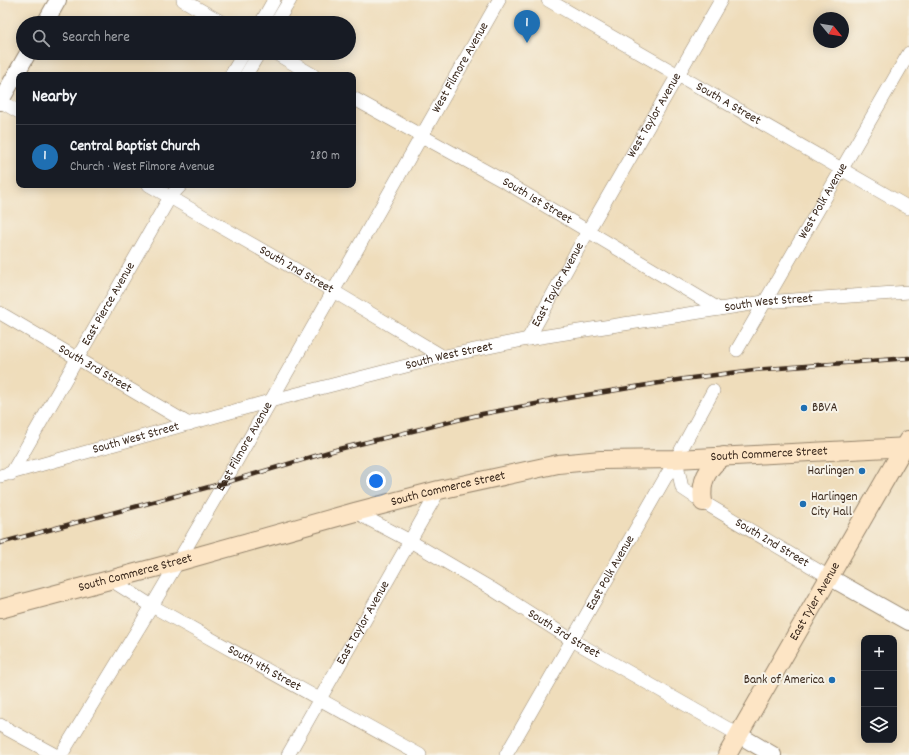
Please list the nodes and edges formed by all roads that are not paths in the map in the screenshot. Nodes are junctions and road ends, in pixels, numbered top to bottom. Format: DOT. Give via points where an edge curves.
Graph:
graph roads {
  1 [pos="58,0"];
  2 [pos="183,0"];
  3 [pos="274,0"];
  4 [pos="290,0"];
  5 [pos="499,0"];
  6 [pos="548,0"];
  7 [pos="721,0"];
  8 [pos="49,16"];
  9 [pos="211,16"];
  10 [pos="265,16"];
  11 [pos="280,16"];
  12 [pos="909,53"];
  13 [pos="24,60"];
  14 [pos="240,60"];
  15 [pos="255,60"];
  16 [pos="287,60"];
  17 [pos="17,72"];
  18 [pos="233,72"];
  19 [pos="248,72"];
  20 [pos="308,72"];
  21 [pos="16,74"];
  22 [pos="679,75"];
  23 [pos="356,100"];
  24 [pos="0,102"];
  25 [pos="16,110"];
  26 [pos="422,135"];
  27 [pos="842,170"];
  28 [pos="160,188"];
  29 [pos="170,191"];
  30 [pos="909,208"];
  31 [pos="588,231"];
  32 [pos="333,291"];
  33 [pos="909,292"];
  34 [pos="764,302"];
  35 [pos="719,309"];
  36 [pos="0,313"];
  37 [pos="528,340"];
  38 [pos="737,350"];
  39 [pos="442,356"];
  40 [pos="77,357"];
  41 [pos="714,391"];
  42 [pos="270,401"];
  43 [pos="189,424"];
  44 [pos="907,444"];
  45 [pos="724,456"];
  46 [pos="676,459"];
  47 [pos="6,475"];
  48 [pos="439,490"];
  49 [pos="703,502"];
  50 [pos="355,512"];
  51 [pos="410,541"];
  52 [pos="177,562"];
  53 [pos="829,577"];
  54 [pos="111,580"];
  55 [pos="152,606"];
  56 [pos="0,609"];
  57 [pos="909,622"];
  58 [pos="572,640"];
  59 [pos="320,700"];
  60 [pos="0,725"];
  61 [pos="739,735"];
  62 [pos="55,755"];
  63 [pos="61,755"];
  64 [pos="288,755"];
  65 [pos="420,755"];
  66 [pos="506,755"];
  67 [pos="727,755"];
  68 [pos="773,755"];
  1 -- 8 [label="street"];
  2 -- 9 [label="street"];
  3 -- 10 [label="street"];
  4 -- 11 [label="street"];
  5 -- 26 [label="street, West Filmore Avenue"];
  6 -- 22 [label="street, South A Street"];
  7 -- 22 [label="street, West Taylor Avenue"];
  12 -- 27 [label="street, West Polk Avenue"];
  13 -- 17 [label="street"];
  14 -- 18 [label="street"];
  15 -- 19 [label="street"];
  16 -- 20 [label="street"];
  21 -- 24 [label="street"];
  22 -- 27 [label="street, South A Street"];
  22 -- 31 [label="street, West Taylor Avenue"];
  23 -- 26 [label="street, South 1st Street"];
  24 -- 25 [label="street"];
  26 -- 31 [label="street, South 1st Street"];
  26 -- 32 [label="street, East Filmore Avenue"];
  27 -- 30 [label="street, South A Street"];
  27 -- 34 [label="street, West Polk Avenue"];
  28 -- 29 [label="street, South 2nd Street"];
  29 -- 32 [label="street, South 2nd Street"];
  29 -- 40 [label="street, East Pierce Avenue"];
  31 -- 35 [label="street, South 1st Street"];
  31 -- 37 [label="street, East Taylor Avenue"];
  32 -- 39 [label="street, South 2nd Street"];
  32 -- 42 [label="street, East Filmore Avenue"];
  33 -- 34 [label="street, South West Street"];
  34 -- 35 [label="street, South West Street"];
  34 -- 38 [label="street, West Polk Avenue"];
  35 -- 37 [label="street, South West Street"];
  36 -- 40 [label="street, South 3rd Street"];
  37 -- 39 [label="street, South West Street"];
  39 -- 42 [label="street, South West Street"];
  40 -- 43 [label="street, South 3rd Street"];
  40 -- 47 [label="street, East Pierce Avenue"];
  41 -- 46 [label="street, East Polk Avenue"];
  42 -- 43 [label="street, South West Street"];
  42 -- 52 [label="street, East Filmore Avenue"];
  43 -- 47 [label="street, South West Street"];
  44 -- 45 [label="main road, South Commerce Street"];
  44 -- 53 [label="main road, East Tyler Avenue"];
  45 -- 46 [label="main road, South Commerce Street"];
  45 -- 49 [label="main road" via="712,464 706,476 702,491"];
  46 -- 48 [label="main road, South Commerce Street" via="601,460 558,464"];
  46 -- 49 [label="street, South 2nd Street" via="682,488"];
  46 -- 58 [label="street, East Polk Avenue"];
  48 -- 50 [label="main road, South Commerce Street"];
  48 -- 51 [label="street, East Taylor Avenue"];
  49 -- 53 [label="street, South 2nd Street"];
  50 -- 51 [label="street, South 3rd Street"];
  50 -- 52 [label="main road, South Commerce Street"];
  51 -- 58 [label="street, South 3rd Street"];
  51 -- 59 [label="street, East Taylor Avenue"];
  52 -- 54 [label="main road, South Commerce Street"];
  52 -- 55 [label="street, East Filmore Avenue"];
  53 -- 57 [label="street, South 2nd Street"];
  53 -- 61 [label="main road, East Tyler Avenue"];
  54 -- 55 [label="street, South 4th Street"];
  54 -- 56 [label="main road, South Commerce Street"];
  55 -- 59 [label="street, South 4th Street"];
  55 -- 63 [label="street, East Filmore Avenue"];
  58 -- 61 [label="street, South 3rd Street"];
  58 -- 66 [label="street, East Polk Avenue"];
  59 -- 64 [label="street, East Taylor Avenue"];
  59 -- 65 [label="street, South 4th Street"];
  60 -- 62 [label="street"];
  61 -- 67 [label="main road, East Tyler Avenue"];
  61 -- 68 [label="street, South 3rd Street"];
}
